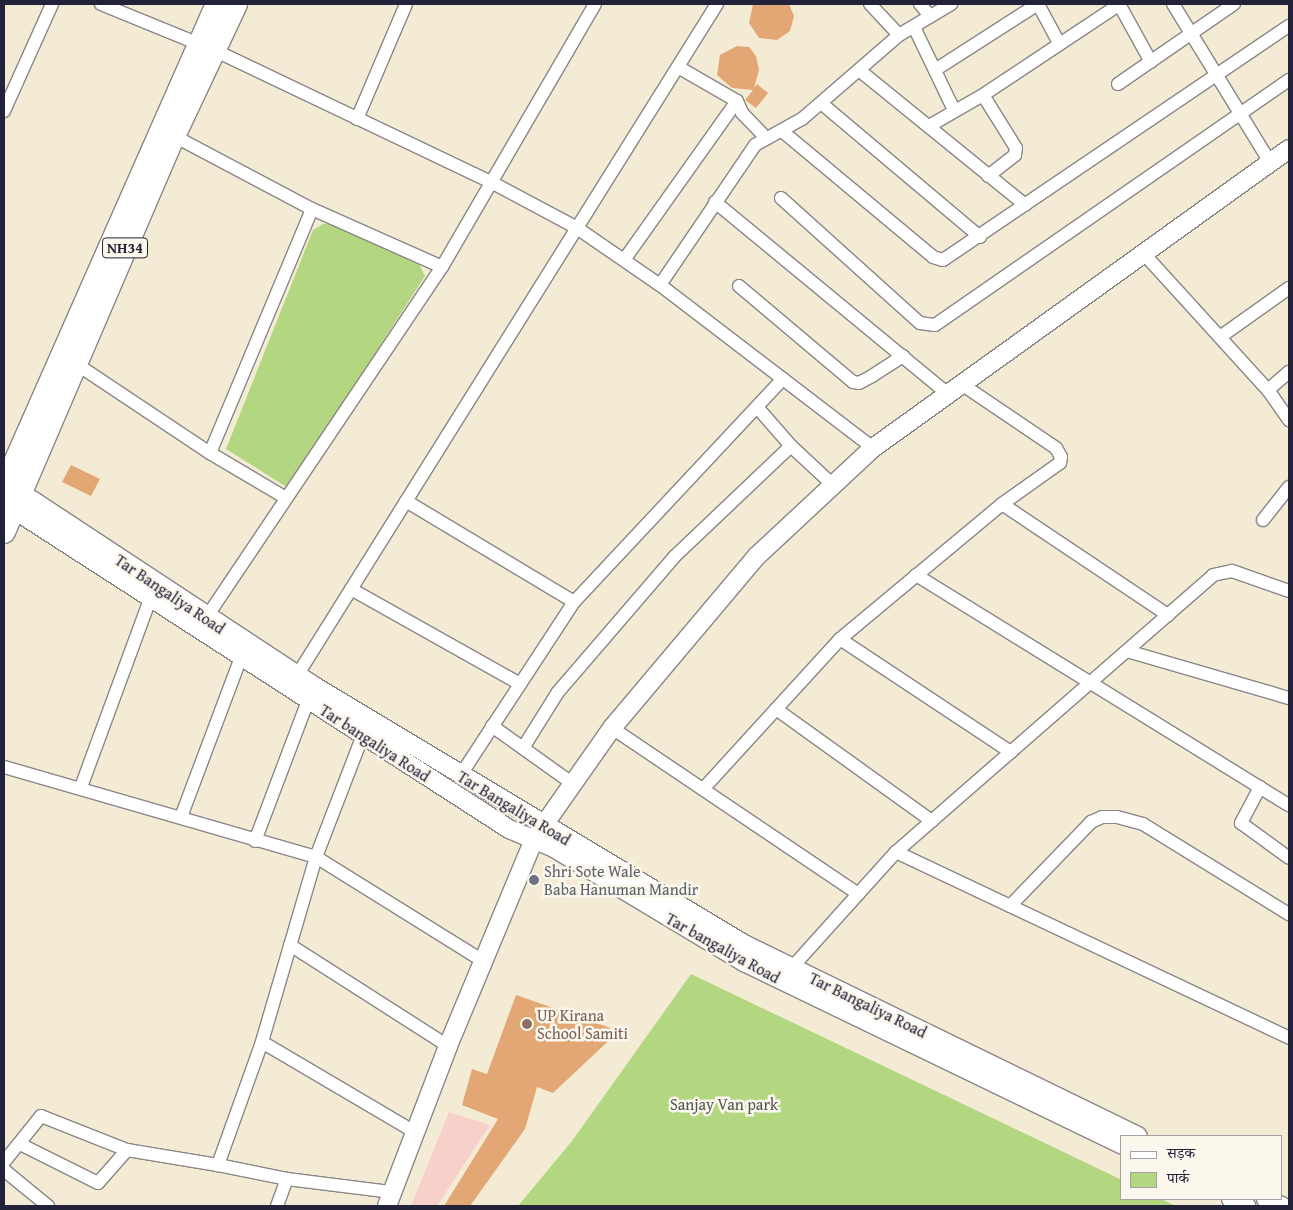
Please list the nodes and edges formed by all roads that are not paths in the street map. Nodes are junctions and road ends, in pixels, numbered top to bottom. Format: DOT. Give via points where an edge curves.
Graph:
graph roads {
  1 [pos="52,4"];
  2 [pos="101,4"];
  3 [pos="217,4"];
  4 [pos="236,4"];
  5 [pos="406,4"];
  6 [pos="595,4"];
  7 [pos="717,4"];
  8 [pos="870,4"];
  9 [pos="920,4"];
  10 [pos="950,4"];
  11 [pos="1038,4"];
  12 [pos="1120,4"];
  13 [pos="1173,4"];
  14 [pos="1234,4"];
  15 [pos="930,16"];
  16 [pos="914,26"];
  17 [pos="1289,26"];
  18 [pos="1191,34"];
  19 [pos="900,35"];
  20 [pos="1059,43"];
  21 [pos="206,46"];
  22 [pos="1151,62"];
  23 [pos="678,67"];
  24 [pos="859,70"];
  25 [pos="935,70"];
  26 [pos="1217,77"];
  27 [pos="1289,80"];
  28 [pos="1118,84"];
  29 [pos="983,95"];
  30 [pos="7,96"];
  31 [pos="738,101"];
  32 [pos="821,103"];
  33 [pos="954,110"];
  34 [pos="4,111"];
  35 [pos="1241,114"];
  36 [pos="357,119"];
  37 [pos="929,126"];
  38 [pos="782,131"];
  39 [pos="174,136"];
  40 [pos="766,138"];
  41 [pos="1289,149"];
  42 [pos="1270,162"];
  43 [pos="988,176"];
  44 [pos="491,182"];
  45 [pos="781,198"];
  46 [pos="715,202"];
  47 [pos="1024,205"];
  48 [pos="312,209"];
  49 [pos="577,228"];
  50 [pos="980,237"];
  51 [pos="1145,255"];
  52 [pos="624,260"];
  53 [pos="442,266"];
  54 [pos="660,285"];
  55 [pos="739,286"];
  56 [pos="1289,288"];
  57 [pos="1220,337"];
  58 [pos="903,356"];
  59 [pos="75,363"];
  60 [pos="1289,372"];
  61 [pos="783,379"];
  62 [pos="963,385"];
  63 [pos="1268,390"];
  64 [pos="948,394"];
  65 [pos="757,407"];
  66 [pos="1289,420"];
  67 [pos="791,446"];
  68 [pos="873,448"];
  69 [pos="210,453"];
  70 [pos="833,485"];
  71 [pos="1289,487"];
  72 [pos="8,494"];
  73 [pos="286,498"];
  74 [pos="406,501"];
  75 [pos="1002,504"];
  76 [pos="1263,520"];
  77 [pos="4,532"];
  78 [pos="916,575"];
  79 [pos="350,590"];
  80 [pos="1289,591"];
  81 [pos="150,599"];
  82 [pos="574,602"];
  83 [pos="177,608"];
  84 [pos="1168,614"];
  85 [pos="206,618"];
  86 [pos="840,639"];
  87 [pos="1127,651"];
  88 [pos="241,657"];
  89 [pos="293,682"];
  90 [pos="1090,683"];
  91 [pos="520,684"];
  92 [pos="311,693"];
  93 [pos="1289,698"];
  94 [pos="776,709"];
  95 [pos="492,726"];
  96 [pos="612,728"];
  97 [pos="363,735"];
  98 [pos="523,748"];
  99 [pos="1011,752"];
  100 [pos="4,767"];
  101 [pos="460,776"];
  102 [pos="574,784"];
  103 [pos="81,787"];
  104 [pos="1260,787"];
  105 [pos="704,788"];
  106 [pos="1289,805"];
  107 [pos="181,817"];
  108 [pos="932,821"];
  109 [pos="539,832"];
  110 [pos="255,841"];
  111 [pos="896,852"];
  112 [pos="316,857"];
  113 [pos="1289,858"];
  114 [pos="858,894"];
  115 [pos="1010,906"];
  116 [pos="1289,914"];
  117 [pos="290,945"];
  118 [pos="483,960"];
  119 [pos="785,974"];
  120 [pos="1289,1038"];
  121 [pos="262,1042"];
  122 [pos="448,1046"];
  123 [pos="1098,1125"];
  124 [pos="415,1132"];
  125 [pos="1134,1135"];
  126 [pos="1120,1143"];
  127 [pos="20,1144"];
  128 [pos="127,1150"];
  129 [pos="4,1162"];
  130 [pos="218,1165"];
  131 [pos="4,1170"];
  132 [pos="287,1180"];
  133 [pos="389,1199"];
  134 [pos="1233,1200"];
  135 [pos="1268,1200"];
  136 [pos="48,1206"];
  137 [pos="277,1206"];
  138 [pos="1246,1206"];
  139 [pos="1282,1206"];
  1 -- 30 [label="street"];
  2 -- 21 [label="street"];
  3 -- 21 [label="highway, NH34"];
  4 -- 21 [label="highway, NH34"];
  5 -- 36 [label="street"];
  6 -- 44 [label="street"];
  7 -- 23 [label="street"];
  8 -- 19 [label="street"];
  9 -- 15 [label="street"];
  10 -- 15 [label="street"];
  11 -- 20 [label="street"];
  11 -- 25 [label="street"];
  12 -- 20 [label="street"];
  12 -- 22 [label="street"];
  13 -- 18 [label="street"];
  14 -- 18 [label="street"];
  15 -- 16 [label="street"];
  16 -- 19 [label="street"];
  16 -- 25 [label="street"];
  17 -- 26 [label="street"];
  18 -- 22 [label="street"];
  18 -- 26 [label="street"];
  19 -- 24 [label="street"];
  20 -- 29 [label="street"];
  21 -- 36 [label="street"];
  21 -- 39 [label="highway, NH34"];
  21 -- 72 [label="highway, NH34"];
  22 -- 28 [label="street"];
  23 -- 31 [label="street"];
  23 -- 49 [label="street"];
  24 -- 32 [label="street"];
  24 -- 37 [label="street"];
  25 -- 33 [label="street"];
  26 -- 35 [label="street"];
  26 -- 47 [label="street"];
  27 -- 35 [label="street"];
  29 -- 33 [label="street"];
  29 -- 43 [label="street" via="1016,148 1015,155"];
  30 -- 34 [label="street"];
  31 -- 40 [label="street" via="742,113"];
  31 -- 52 [label="street"];
  32 -- 38 [label="street"];
  32 -- 50 [label="street"];
  33 -- 37 [label="street"];
  35 -- 42 [label="street"];
  35 -- 45 [label="street" via="935,325 920,323"];
  36 -- 44 [label="street"];
  37 -- 43 [label="street"];
  38 -- 40 [label="street"];
  38 -- 50 [label="street" via="937,260 950,257"];
  39 -- 48 [label="street"];
  39 -- 59 [label="highway, NH34"];
  40 -- 46 [label="street" via="755,145"];
  41 -- 42 [label="street"];
  42 -- 51 [label="street"];
  43 -- 47 [label="street"];
  44 -- 49 [label="street"];
  44 -- 53 [label="street"];
  46 -- 54 [label="street"];
  46 -- 58 [label="street"];
  47 -- 50 [label="street"];
  48 -- 53 [label="street"];
  48 -- 69 [label="street"];
  49 -- 52 [label="street"];
  49 -- 74 [label="street"];
  51 -- 57 [label="street"];
  51 -- 62 [label="street"];
  52 -- 54 [label="street"];
  53 -- 73 [label="street"];
  54 -- 61 [label="street"];
  55 -- 58 [label="street" via="853,382 859,383"];
  56 -- 57 [label="street"];
  57 -- 63 [label="street"];
  58 -- 64 [label="street"];
  59 -- 69 [label="street"];
  59 -- 72 [label="highway, NH34"];
  60 -- 63 [label="street"];
  61 -- 65 [label="street"];
  61 -- 68 [label="street"];
  62 -- 64 [label="street"];
  62 -- 75 [label="street" via="1056,448 1061,457 1060,463"];
  63 -- 66 [label="street"];
  64 -- 68 [label="street"];
  65 -- 67 [label="street"];
  65 -- 82 [label="street"];
  67 -- 70 [label="street"];
  67 -- 98 [label="street" via="674,557 558,692"];
  68 -- 70 [label="street"];
  69 -- 73 [label="street"];
  70 -- 96 [label="street" via="757,556"];
  71 -- 76 [label="street"];
  72 -- 77 [label="highway, NH34"];
  72 -- 81 [label="street, Tar bangaliya Road"];
  72 -- 83 [label="street, Tar Bangaliya Road"];
  73 -- 85 [label="street"];
  74 -- 79 [label="street"];
  74 -- 82 [label="street"];
  75 -- 78 [label="street"];
  75 -- 84 [label="street"];
  78 -- 86 [label="street"];
  78 -- 90 [label="street"];
  79 -- 89 [label="street"];
  79 -- 91 [label="street"];
  80 -- 84 [label="street" via="1232,571 1213,575"];
  81 -- 83 [label="street, Tar bangaliya Road"];
  81 -- 103 [label="street"];
  82 -- 91 [label="street"];
  83 -- 85 [label="street, Tar Bangaliya Road"];
  83 -- 88 [label="street, Tar bangaliya Road"];
  84 -- 87 [label="street"];
  85 -- 89 [label="street, Tar Bangaliya Road"];
  86 -- 94 [label="street"];
  86 -- 99 [label="street"];
  87 -- 90 [label="street"];
  87 -- 93 [label="street"];
  88 -- 89 [label="street, Tar bangaliya Road"];
  88 -- 107 [label="street"];
  89 -- 92 [label="street, Tar bangaliya Road"];
  90 -- 99 [label="street"];
  90 -- 104 [label="street"];
  91 -- 95 [label="street"];
  92 -- 97 [label="street, Tar bangaliya Road"];
  92 -- 101 [label="street, Tar Bangaliya Road"];
  92 -- 110 [label="street"];
  94 -- 105 [label="street"];
  94 -- 108 [label="street"];
  95 -- 98 [label="street"];
  95 -- 101 [label="street"];
  96 -- 102 [label="street"];
  96 -- 105 [label="street"];
  97 -- 109 [label="street, Tar bangaliya Road" via="509,828"];
  97 -- 112 [label="street"];
  98 -- 102 [label="street"];
  99 -- 108 [label="street"];
  100 -- 103 [label="street"];
  101 -- 109 [label="street, Tar Bangaliya Road"];
  102 -- 109 [label="street"];
  103 -- 107 [label="street"];
  104 -- 106 [label="street"];
  104 -- 113 [label="street" via="1241,823"];
  105 -- 114 [label="street"];
  107 -- 110 [label="street"];
  108 -- 111 [label="street"];
  109 -- 118 [label="street"];
  109 -- 119 [label="street, Tar Bangaliya Road" via="744,944"];
  110 -- 112 [label="street"];
  111 -- 114 [label="street"];
  111 -- 115 [label="street"];
  112 -- 117 [label="street"];
  112 -- 118 [label="street"];
  114 -- 119 [label="street"];
  115 -- 116 [label="street" via="1091,822 1102,817 1117,817 1143,824"];
  115 -- 120 [label="street"];
  117 -- 121 [label="street"];
  117 -- 122 [label="street"];
  118 -- 122 [label="street"];
  119 -- 123 [label="street, Tar bangaliya Road"];
  121 -- 124 [label="street"];
  121 -- 130 [label="street"];
  122 -- 124 [label="street"];
  123 -- 125 [label="street"];
  123 -- 126 [label="street, Tar bangaliya Road"];
  124 -- 133 [label="street"];
  127 -- 128 [label="street" via="38,1118 45,1116"];
  127 -- 128 [label="street" via="98,1183"];
  127 -- 129 [label="street"];
  128 -- 130 [label="street"];
  130 -- 132 [label="street"];
  131 -- 136 [label="street"];
  132 -- 133 [label="street"];
  132 -- 137 [label="street"];
  134 -- 138 [label="street"];
  135 -- 139 [label="street"];
}
